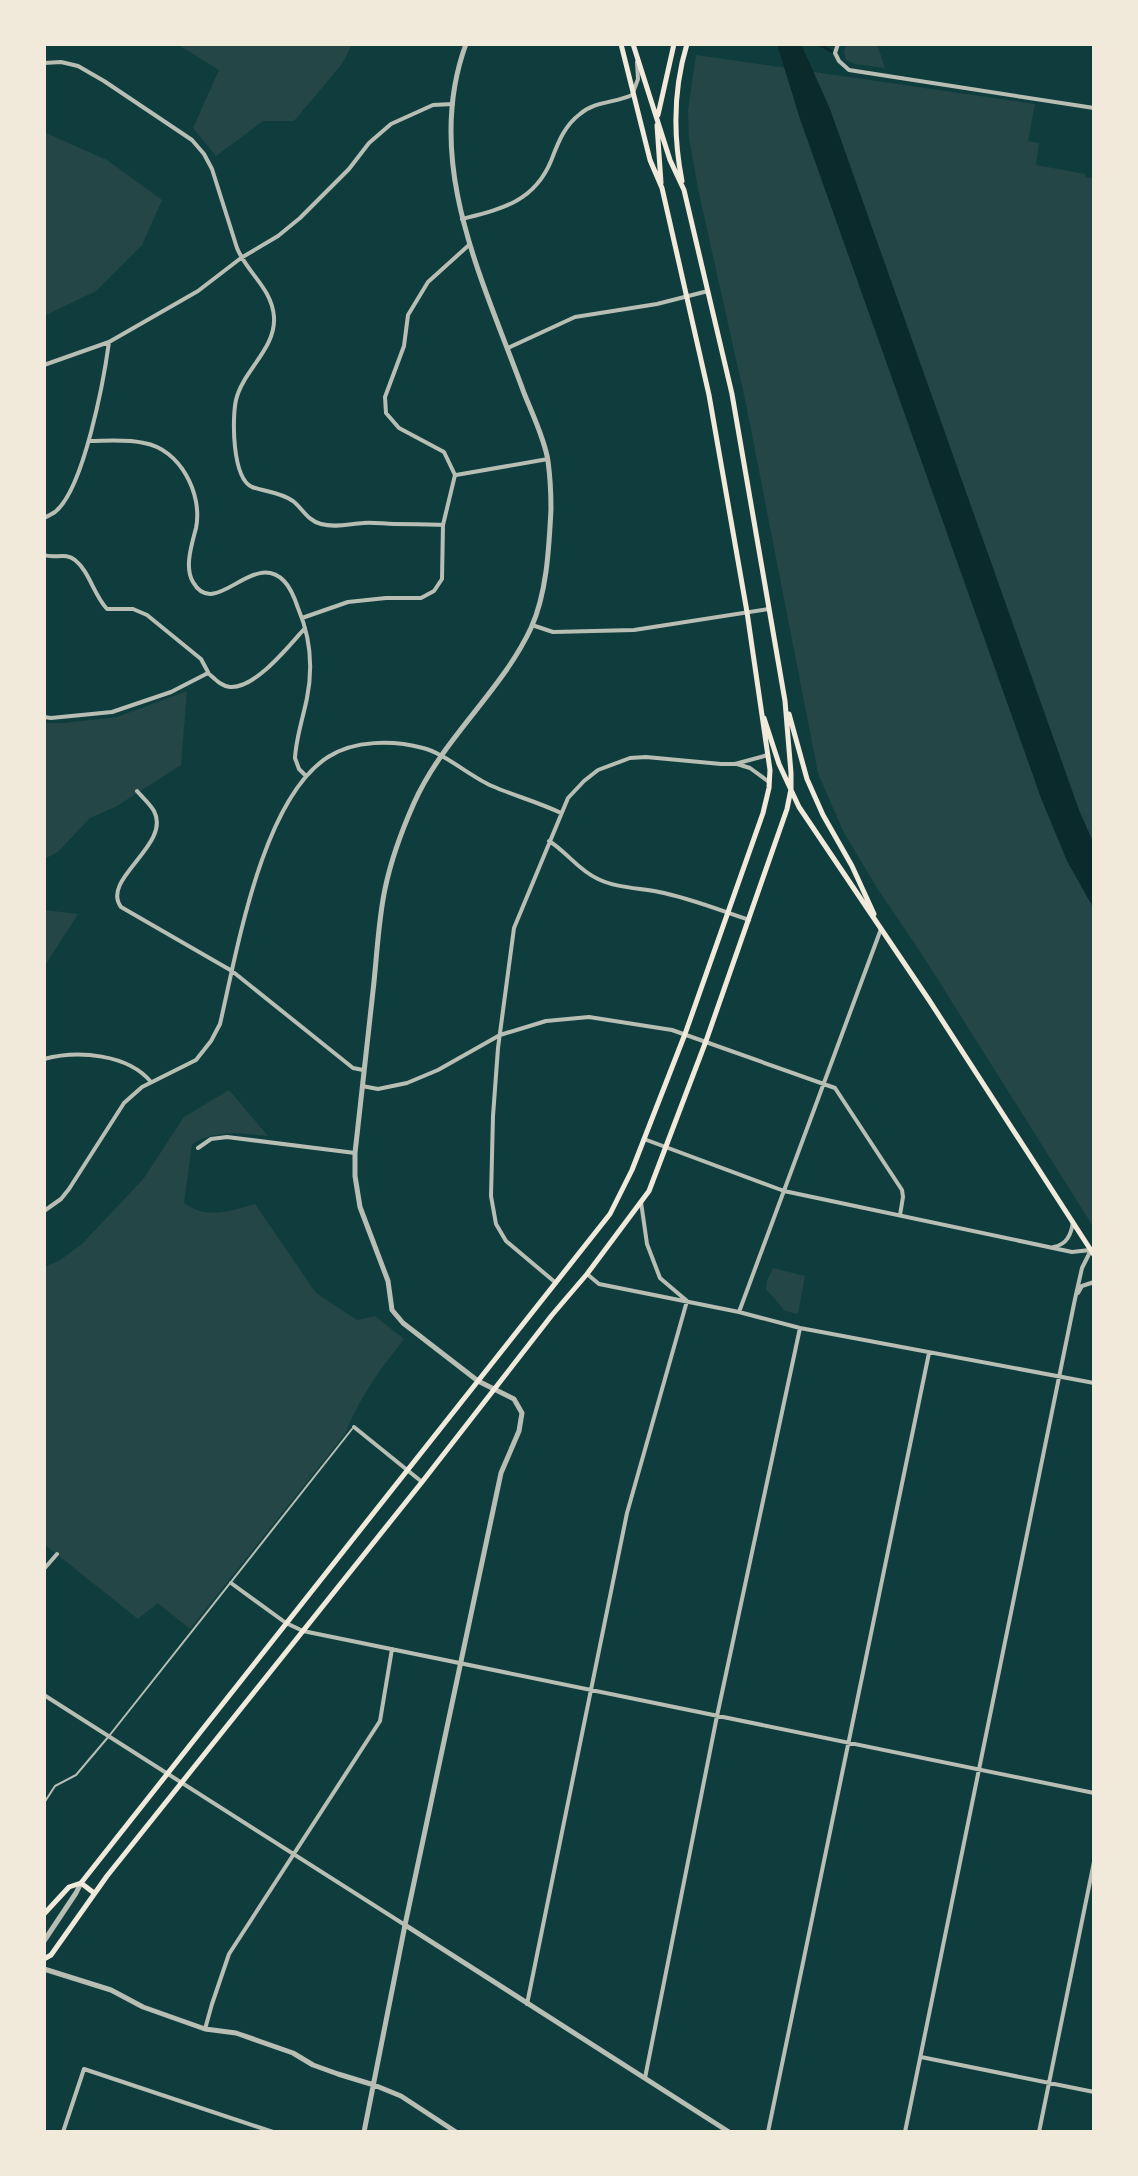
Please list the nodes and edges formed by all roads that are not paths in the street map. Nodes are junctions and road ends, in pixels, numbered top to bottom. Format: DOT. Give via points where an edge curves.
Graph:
graph roads {
  1 [pos="466,44"];
  2 [pos="621,44"];
  3 [pos="633,44"];
  4 [pos="674,44"];
  5 [pos="687,44"];
  6 [pos="838,44"];
  7 [pos="637,56"];
  8 [pos="44,63"];
  9 [pos="632,95"];
  10 [pos="453,104"];
  11 [pos="1094,108"];
  12 [pos="657,116"];
  13 [pos="662,188"];
  14 [pos="684,190"];
  15 [pos="462,219"];
  16 [pos="469,245"];
  17 [pos="241,258"];
  18 [pos="708,291"];
  19 [pos="686,296"];
  20 [pos="109,342"];
  21 [pos="508,348"];
  22 [pos="44,365"];
  23 [pos="89,441"];
  24 [pos="548,459"];
  25 [pos="455,475"];
  26 [pos="44,518"];
  27 [pos="443,525"];
  28 [pos="44,555"];
  29 [pos="769,609"];
  30 [pos="747,612"];
  31 [pos="302,618"];
  32 [pos="532,625"];
  33 [pos="305,628"];
  34 [pos="208,673"];
  35 [pos="759,701"];
  36 [pos="785,701"];
  37 [pos="44,717"];
  38 [pos="768,755"];
  39 [pos="441,757"];
  40 [pos="735,764"];
  41 [pos="306,776"];
  42 [pos="769,782"];
  43 [pos="791,789"];
  44 [pos="137,791"];
  45 [pos="561,813"];
  46 [pos="549,841"];
  47 [pos="727,912"];
  48 [pos="749,920"];
  49 [pos="881,929"];
  50 [pos="232,971"];
  51 [pos="685,1034"];
  52 [pos="500,1035"];
  53 [pos="706,1041"];
  54 [pos="44,1059"];
  55 [pos="364,1070"];
  56 [pos="151,1082"];
  57 [pos="824,1084"];
  58 [pos="362,1086"];
  59 [pos="644,1139"];
  60 [pos="666,1147"];
  61 [pos="198,1148"];
  62 [pos="355,1153"];
  63 [pos="784,1191"];
  64 [pos="641,1202"];
  65 [pos="44,1211"];
  66 [pos="900,1215"];
  67 [pos="1073,1222"];
  68 [pos="1051,1248"];
  69 [pos="1092,1252"];
  70 [pos="587,1274"];
  71 [pos="1094,1282"];
  72 [pos="556,1283"];
  73 [pos="1075,1299"];
  74 [pos="687,1301"];
  75 [pos="739,1312"];
  76 [pos="800,1328"];
  77 [pos="929,1353"];
  78 [pos="1059,1376"];
  79 [pos="478,1381"];
  80 [pos="1094,1383"];
  81 [pos="495,1388"];
  82 [pos="354,1427"];
  83 [pos="407,1470"];
  84 [pos="422,1482"];
  85 [pos="57,1554"];
  86 [pos="44,1569"];
  87 [pos="231,1583"];
  88 [pos="286,1623"];
  89 [pos="303,1631"];
  90 [pos="392,1649"];
  91 [pos="460,1662"];
  92 [pos="591,1690"];
  93 [pos="44,1695"];
  94 [pos="717,1716"];
  95 [pos="109,1736"];
  96 [pos="849,1743"];
  97 [pos="980,1769"];
  98 [pos="165,1774"];
  99 [pos="181,1784"];
  100 [pos="1094,1793"];
  101 [pos="44,1803"];
  102 [pos="294,1855"];
  103 [pos="1094,1862"];
  104 [pos="81,1883"];
  105 [pos="94,1893"];
  106 [pos="44,1914"];
  107 [pos="405,1925"];
  108 [pos="44,1941"];
  109 [pos="44,1959"];
  110 [pos="44,1969"];
  111 [pos="527,2004"];
  112 [pos="205,2029"];
  113 [pos="921,2057"];
  114 [pos="645,2079"];
  115 [pos="1049,2083"];
  116 [pos="374,2085"];
  117 [pos="1094,2092"];
  118 [pos="63,2132"];
  119 [pos="273,2132"];
  120 [pos="364,2132"];
  121 [pos="456,2132"];
  122 [pos="729,2132"];
  123 [pos="768,2132"];
  124 [pos="905,2132"];
  125 [pos="1039,2132"];
  1 -- 10 [label="street"];
  2 -- 9 [label="main road"];
  3 -- 7 [label="main road"];
  4 -- 12 [label="main road"];
  5 -- 14 [label="main road" via="675,101"];
  6 -- 11 [label="street" via="835,53 849,70"];
  7 -- 9 [label="street"];
  7 -- 12 [label="main road"];
  8 -- 17 [label="street" via="78,66 192,140 212,169"];
  9 -- 13 [label="main road"];
  9 -- 15 [label="street" via="591,106 574,119 540,181 524,197"];
  10 -- 15 [label="street" via="453,165"];
  10 -- 17 [label="street" via="433,105 391,124 300,218"];
  12 -- 13 [label="main road"];
  12 -- 14 [label="main road"];
  13 -- 19 [label="main road"];
  14 -- 18 [label="main road"];
  15 -- 16 [label="street"];
  16 -- 21 [label="street"];
  16 -- 25 [label="street" via="428,282 408,315 404,346 385,397 386,413 399,428 444,452"];
  17 -- 20 [label="street" via="198,291"];
  17 -- 27 [label="street" via="268,294 274,322 236,399 238,462 247,483 285,496 320,524"];
  18 -- 19 [label="street"];
  18 -- 29 [label="main road" via="732,394"];
  19 -- 21 [label="street" via="575,317"];
  19 -- 30 [label="main road"];
  20 -- 22 [label="street"];
  20 -- 23 [label="street"];
  21 -- 24 [label="street"];
  23 -- 26 [label="street" via="71,489 57,511"];
  23 -- 31 [label="street" via="146,443 177,463 195,493 197,524 189,576 195,587 215,594 250,575 275,574 293,594"];
  24 -- 25 [label="street"];
  24 -- 32 [label="street" via="547,557"];
  25 -- 27 [label="street"];
  27 -- 31 [label="street" via="443,576 427,596 348,602"];
  28 -- 34 [label="street" via="75,559 107,609 147,615 201,659"];
  29 -- 30 [label="street"];
  29 -- 36 [label="main road"];
  30 -- 32 [label="street" via="634,630 553,632"];
  30 -- 35 [label="main road"];
  31 -- 33 [label="street"];
  32 -- 39 [label="street"];
  33 -- 34 [label="street" via="263,671 240,686 222,685"];
  33 -- 41 [label="street" via="310,679 295,758"];
  34 -- 37 [label="street" via="112,712"];
  35 -- 38 [label="main road"];
  35 -- 43 [label="main road"];
  36 -- 43 [label="main road"];
  36 -- 49 [label="main road" via="807,779"];
  38 -- 40 [label="street"];
  38 -- 42 [label="main road"];
  39 -- 41 [label="street" via="425,748 359,744 329,757"];
  39 -- 45 [label="street" via="491,786"];
  39 -- 55 [label="street" via="414,802 385,889"];
  40 -- 42 [label="street"];
  40 -- 45 [label="street" via="630,758 584,781"];
  41 -- 50 [label="street" via="264,851"];
  42 -- 47 [label="main road"];
  43 -- 48 [label="main road"];
  43 -- 49 [label="main road"];
  44 -- 50 [label="street" via="154,810 157,824 117,891 121,907"];
  45 -- 46 [label="street"];
  46 -- 47 [label="street" via="598,879"];
  46 -- 52 [label="street" via="514,928"];
  47 -- 48 [label="street"];
  47 -- 51 [label="main road"];
  48 -- 53 [label="main road"];
  49 -- 57 [label="street"];
  49 -- 67 [label="main road"];
  50 -- 55 [label="street" via="353,1068"];
  50 -- 56 [label="street" via="211,1041 196,1060"];
  51 -- 52 [label="street" via="589,1017 546,1021"];
  51 -- 53 [label="street"];
  51 -- 59 [label="main road"];
  52 -- 58 [label="street" via="407,1083 378,1089"];
  52 -- 72 [label="street" via="493,1211 506,1241"];
  53 -- 57 [label="street"];
  53 -- 60 [label="main road"];
  54 -- 56 [label="street" via="104,1058 142,1071"];
  55 -- 58 [label="street"];
  56 -- 65 [label="street" via="124,1103 69,1189"];
  57 -- 63 [label="street"];
  57 -- 66 [label="street" via="837,1090 902,1190"];
  58 -- 62 [label="street"];
  59 -- 60 [label="street"];
  59 -- 72 [label="main road" via="610,1214"];
  60 -- 63 [label="street"];
  60 -- 64 [label="main road"];
  61 -- 62 [label="street" via="227,1137"];
  62 -- 79 [label="street" via="360,1207 388,1281 392,1310"];
  63 -- 66 [label="street"];
  63 -- 75 [label="street"];
  64 -- 70 [label="main road"];
  64 -- 74 [label="street" via="647,1244 660,1278"];
  66 -- 68 [label="street"];
  67 -- 68 [label="street" via="1065,1242"];
  67 -- 69 [label="main road"];
  68 -- 69 [label="street"];
  69 -- 73 [label="street"];
  70 -- 74 [label="street" via="599,1284"];
  70 -- 81 [label="main road"];
  71 -- 73 [label="street" via="1082,1286"];
  72 -- 79 [label="main road"];
  73 -- 78 [label="street"];
  74 -- 75 [label="street"];
  74 -- 92 [label="street" via="627,1513"];
  75 -- 76 [label="street"];
  76 -- 77 [label="street"];
  76 -- 94 [label="street"];
  77 -- 78 [label="street"];
  77 -- 96 [label="street"];
  78 -- 80 [label="street"];
  78 -- 97 [label="street"];
  79 -- 81 [label="street"];
  79 -- 83 [label="main road"];
  81 -- 84 [label="main road"];
  81 -- 91 [label="street" via="514,1399 522,1423 501,1473"];
  82 -- 83 [label="street"];
  82 -- 87 [label="lane"];
  83 -- 84 [label="street"];
  83 -- 88 [label="main road"];
  84 -- 89 [label="main road"];
  85 -- 86 [label="street"];
  87 -- 88 [label="street"];
  87 -- 95 [label="lane"];
  88 -- 89 [label="street"];
  88 -- 98 [label="main road"];
  89 -- 90 [label="street"];
  89 -- 99 [label="main road"];
  90 -- 91 [label="street"];
  90 -- 102 [label="street" via="380,1721"];
  91 -- 92 [label="street"];
  91 -- 107 [label="street"];
  92 -- 94 [label="street"];
  92 -- 111 [label="street"];
  93 -- 95 [label="street"];
  94 -- 96 [label="street"];
  94 -- 114 [label="street"];
  95 -- 98 [label="street"];
  95 -- 101 [label="lane"];
  96 -- 97 [label="street"];
  96 -- 123 [label="street"];
  97 -- 100 [label="street"];
  97 -- 113 [label="street"];
  98 -- 99 [label="street"];
  98 -- 104 [label="main road"];
  99 -- 102 [label="street"];
  99 -- 105 [label="main road"];
  102 -- 107 [label="street"];
  102 -- 112 [label="street" via="229,1954"];
  103 -- 115 [label="street"];
  104 -- 105 [label="main road"];
  104 -- 106 [label="main road" via="69,1887"];
  104 -- 108 [label="street"];
  105 -- 109 [label="main road"];
  107 -- 111 [label="street"];
  107 -- 116 [label="street"];
  110 -- 112 [label="street"];
  111 -- 114 [label="street"];
  112 -- 116 [label="street" via="236,2033"];
  113 -- 115 [label="street"];
  113 -- 124 [label="street"];
  114 -- 122 [label="street"];
  115 -- 117 [label="street"];
  115 -- 125 [label="street"];
  116 -- 120 [label="street"];
  116 -- 121 [label="street"];
  118 -- 119 [label="street" via="84,2069"];
}
